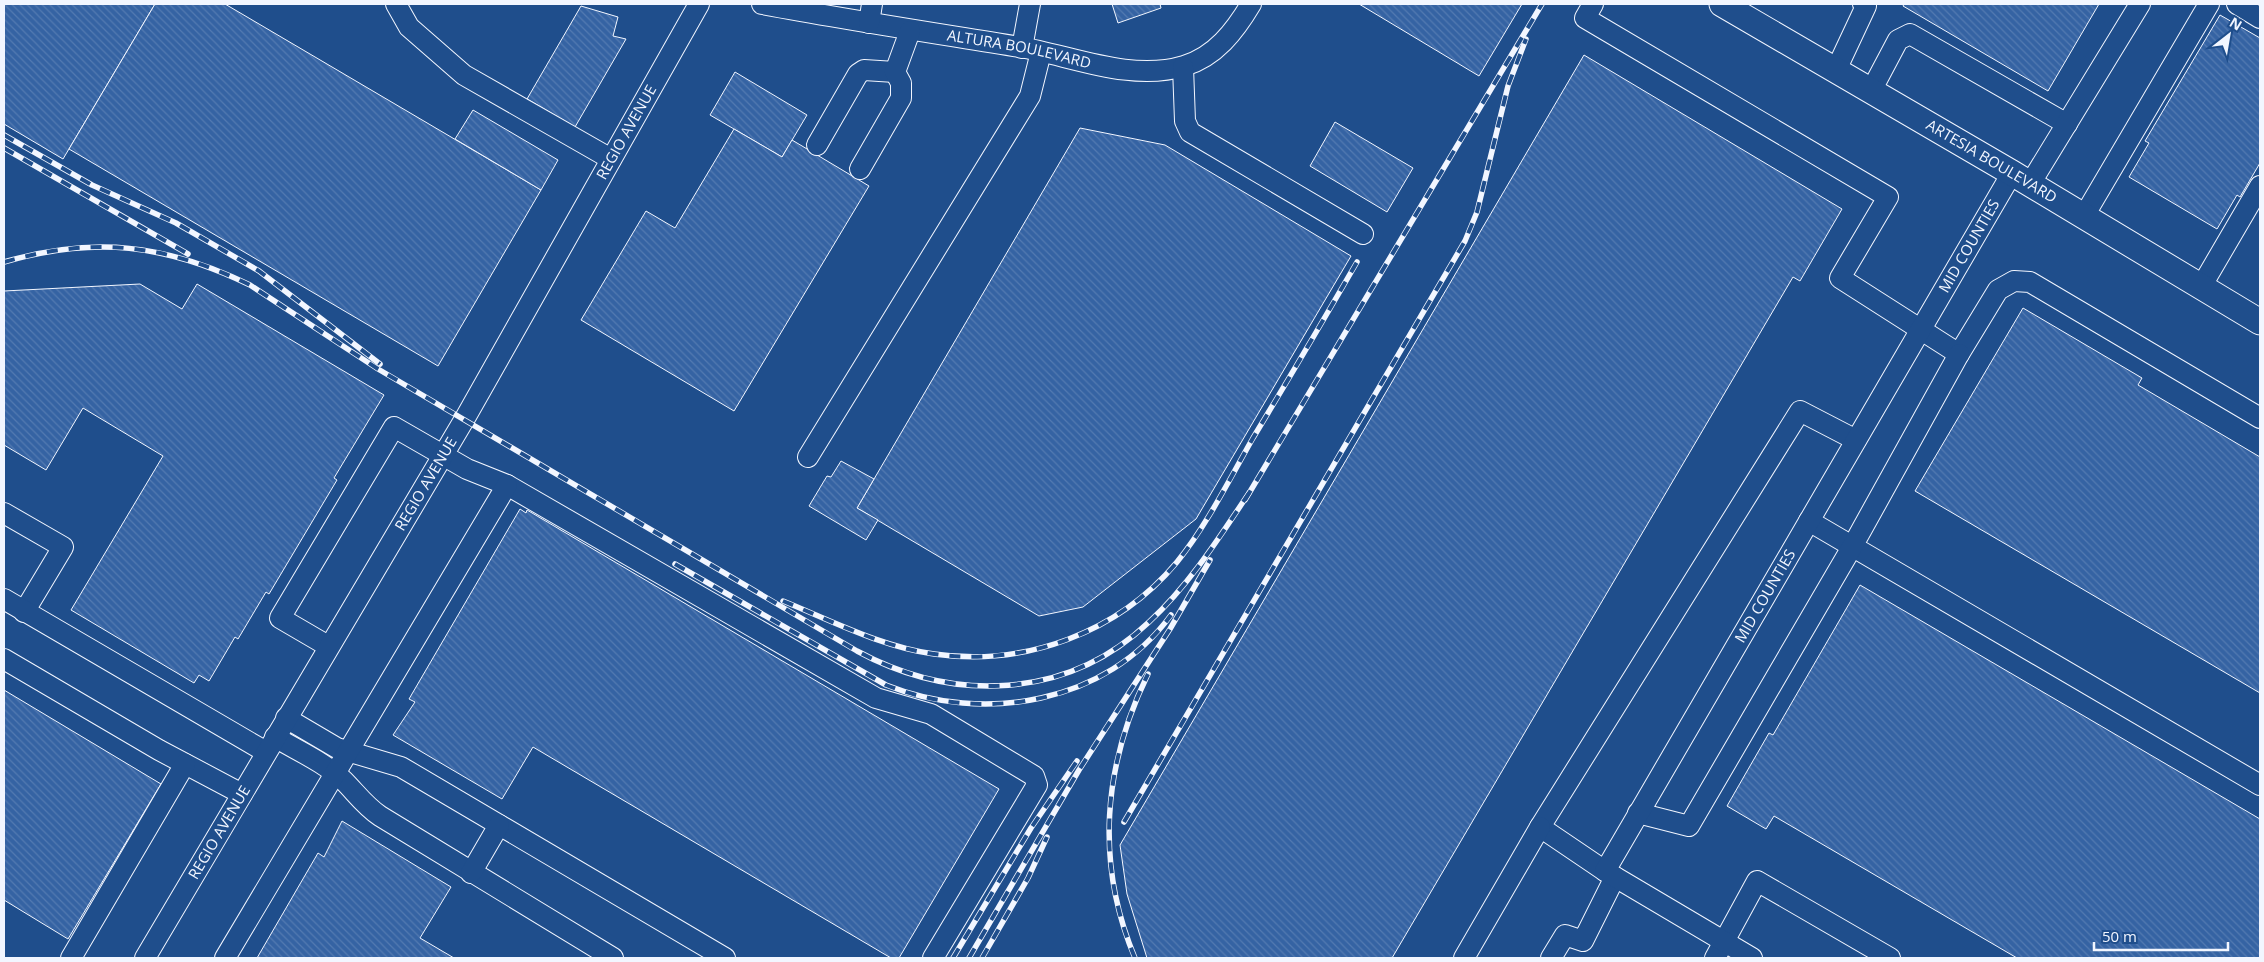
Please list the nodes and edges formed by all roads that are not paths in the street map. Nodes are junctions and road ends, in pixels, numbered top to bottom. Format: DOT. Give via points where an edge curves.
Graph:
graph roads {
  1 [pos="396,4"];
  2 [pos="699,4"];
  3 [pos="762,4"];
  4 [pos="872,4"];
  5 [pos="1030,4"];
  6 [pos="1251,4"];
  7 [pos="1593,4"];
  8 [pos="1863,4"];
  9 [pos="2140,4"];
  10 [pos="2209,4"];
  11 [pos="2237,4"];
  12 [pos="1726,5"];
  13 [pos="2260,18"];
  14 [pos="869,24"];
  15 [pos="910,31"];
  16 [pos="1032,50"];
  17 [pos="1183,67"];
  18 [pos="1836,70"];
  19 [pos="895,72"];
  20 [pos="1871,91"];
  21 [pos="2067,124"];
  22 [pos="817,145"];
  23 [pos="611,159"];
  24 [pos="860,169"];
  25 [pos="2021,179"];
  26 [pos="2260,186"];
  27 [pos="2084,216"];
  28 [pos="1362,234"];
  29 [pos="2201,287"];
  30 [pos="2260,322"];
  31 [pos="1921,329"];
  32 [pos="1959,354"];
  33 [pos="2260,418"];
  34 [pos="1856,440"];
  35 [pos="442,456"];
  36 [pos="808,457"];
  37 [pos="507,485"];
  38 [pos="4,513"];
  39 [pos="1809,521"];
  40 [pos="1852,547"];
  41 [pos="4,600"];
  42 [pos="24,612"];
  43 [pos="328,646"];
  44 [pos="4,659"];
  45 [pos="286,718"];
  46 [pos="270,745"];
  47 [pos="348,752"];
  48 [pos="186,764"];
  49 [pos="334,773"];
  50 [pos="2260,785"];
  51 [pos="242,794"];
  52 [pos="1638,813"];
  53 [pos="499,825"];
  54 [pos="1540,827"];
  55 [pos="471,874"];
  56 [pos="1610,874"];
  57 [pos="1719,950"];
  58 [pos="71,958"];
  59 [pos="145,958"];
  60 [pos="225,958"];
  61 [pos="613,958"];
  62 [pos="725,958"];
  63 [pos="933,958"];
  64 [pos="1464,958"];
  65 [pos="1551,958"];
  66 [pos="1752,958"];
  67 [pos="1890,958"];
  1 -- 23 [label="street" via="409,27 464,75"];
  2 -- 23 [label="street, REGIO AVENUE"];
  3 -- 14 [label="street, ALTURA BOULEVARD"];
  4 -- 14 [label="street"];
  5 -- 16 [label="street"];
  6 -- 17 [label="street, ALTURA BOULEVARD" via="1222,43 1198,61"];
  7 -- 31 [label="street" via="1585,18 1888,197 1840,278"];
  8 -- 18 [label="street" via="1866,6"];
  9 -- 21 [label="street, MID COUNTIES"];
  10 -- 27 [label="street"];
  11 -- 13 [label="street"];
  12 -- 18 [label="main road, ARTESIA BOULEVARD"];
  14 -- 15 [label="street, ALTURA BOULEVARD"];
  15 -- 16 [label="street, ALTURA BOULEVARD"];
  15 -- 19 [label="street"];
  16 -- 17 [label="street, ALTURA BOULEVARD" via="1135,71"];
  16 -- 36 [label="street" via="1030,96"];
  17 -- 28 [label="street" via="1185,121 1190,132"];
  18 -- 20 [label="main road, ARTESIA BOULEVARD"];
  19 -- 22 [label="street" via="864,70 858,74"];
  19 -- 24 [label="street" via="901,83 901,98"];
  20 -- 21 [label="street" via="1898,40 1910,34"];
  20 -- 25 [label="main road, ARTESIA BOULEVARD"];
  21 -- 25 [label="street, MID COUNTIES"];
  23 -- 35 [label="street, REGIO AVENUE"];
  25 -- 27 [label="main road, ARTESIA BOULEVARD"];
  25 -- 31 [label="street, MID COUNTIES"];
  26 -- 29 [label="street"];
  27 -- 29 [label="main road, ARTESIA BOULEVARD"];
  29 -- 30 [label="main road, ARTESIA BOULEVARD"];
  31 -- 32 [label="street"];
  31 -- 34 [label="street, MID COUNTIES"];
  32 -- 33 [label="street" via="1998,290 2014,281 2030,282"];
  32 -- 40 [label="street"];
  34 -- 39 [label="street, MID COUNTIES"];
  34 -- 54 [label="street" via="1800,410"];
  35 -- 37 [label="street"];
  35 -- 43 [label="street, REGIO AVENUE"];
  35 -- 43 [label="street" via="394,426 280,618"];
  37 -- 47 [label="street"];
  37 -- 63 [label="street" via="876,698 931,714 1034,776 1037,784"];
  38 -- 42 [label="street" via="63,547"];
  39 -- 40 [label="street"];
  39 -- 52 [label="street, MID COUNTIES"];
  40 -- 50 [label="street"];
  40 -- 52 [label="street" via="1688,826"];
  41 -- 42 [label="street"];
  42 -- 46 [label="street"];
  43 -- 45 [label="street, REGIO AVENUE"];
  44 -- 48 [label="street"];
  45 -- 46 [label="street, REGIO AVENUE"];
  45 -- 47 [label="street"];
  46 -- 49 [label="street"];
  46 -- 51 [label="street, REGIO AVENUE"];
  47 -- 49 [label="street"];
  47 -- 53 [label="street" via="401,767"];
  48 -- 51 [label="street"];
  48 -- 58 [label="street"];
  49 -- 55 [label="street" via="371,810"];
  49 -- 60 [label="street"];
  51 -- 59 [label="street, REGIO AVENUE"];
  52 -- 56 [label="street, MID COUNTIES"];
  53 -- 55 [label="street"];
  53 -- 62 [label="street"];
  54 -- 56 [label="street"];
  54 -- 64 [label="street"];
  55 -- 61 [label="street"];
  56 -- 57 [label="street"];
  56 -- 65 [label="street, MID COUNTIES" via="1584,941 1565,934"];
  57 -- 66 [label="street"];
  57 -- 67 [label="street" via="1757,881"];
}
